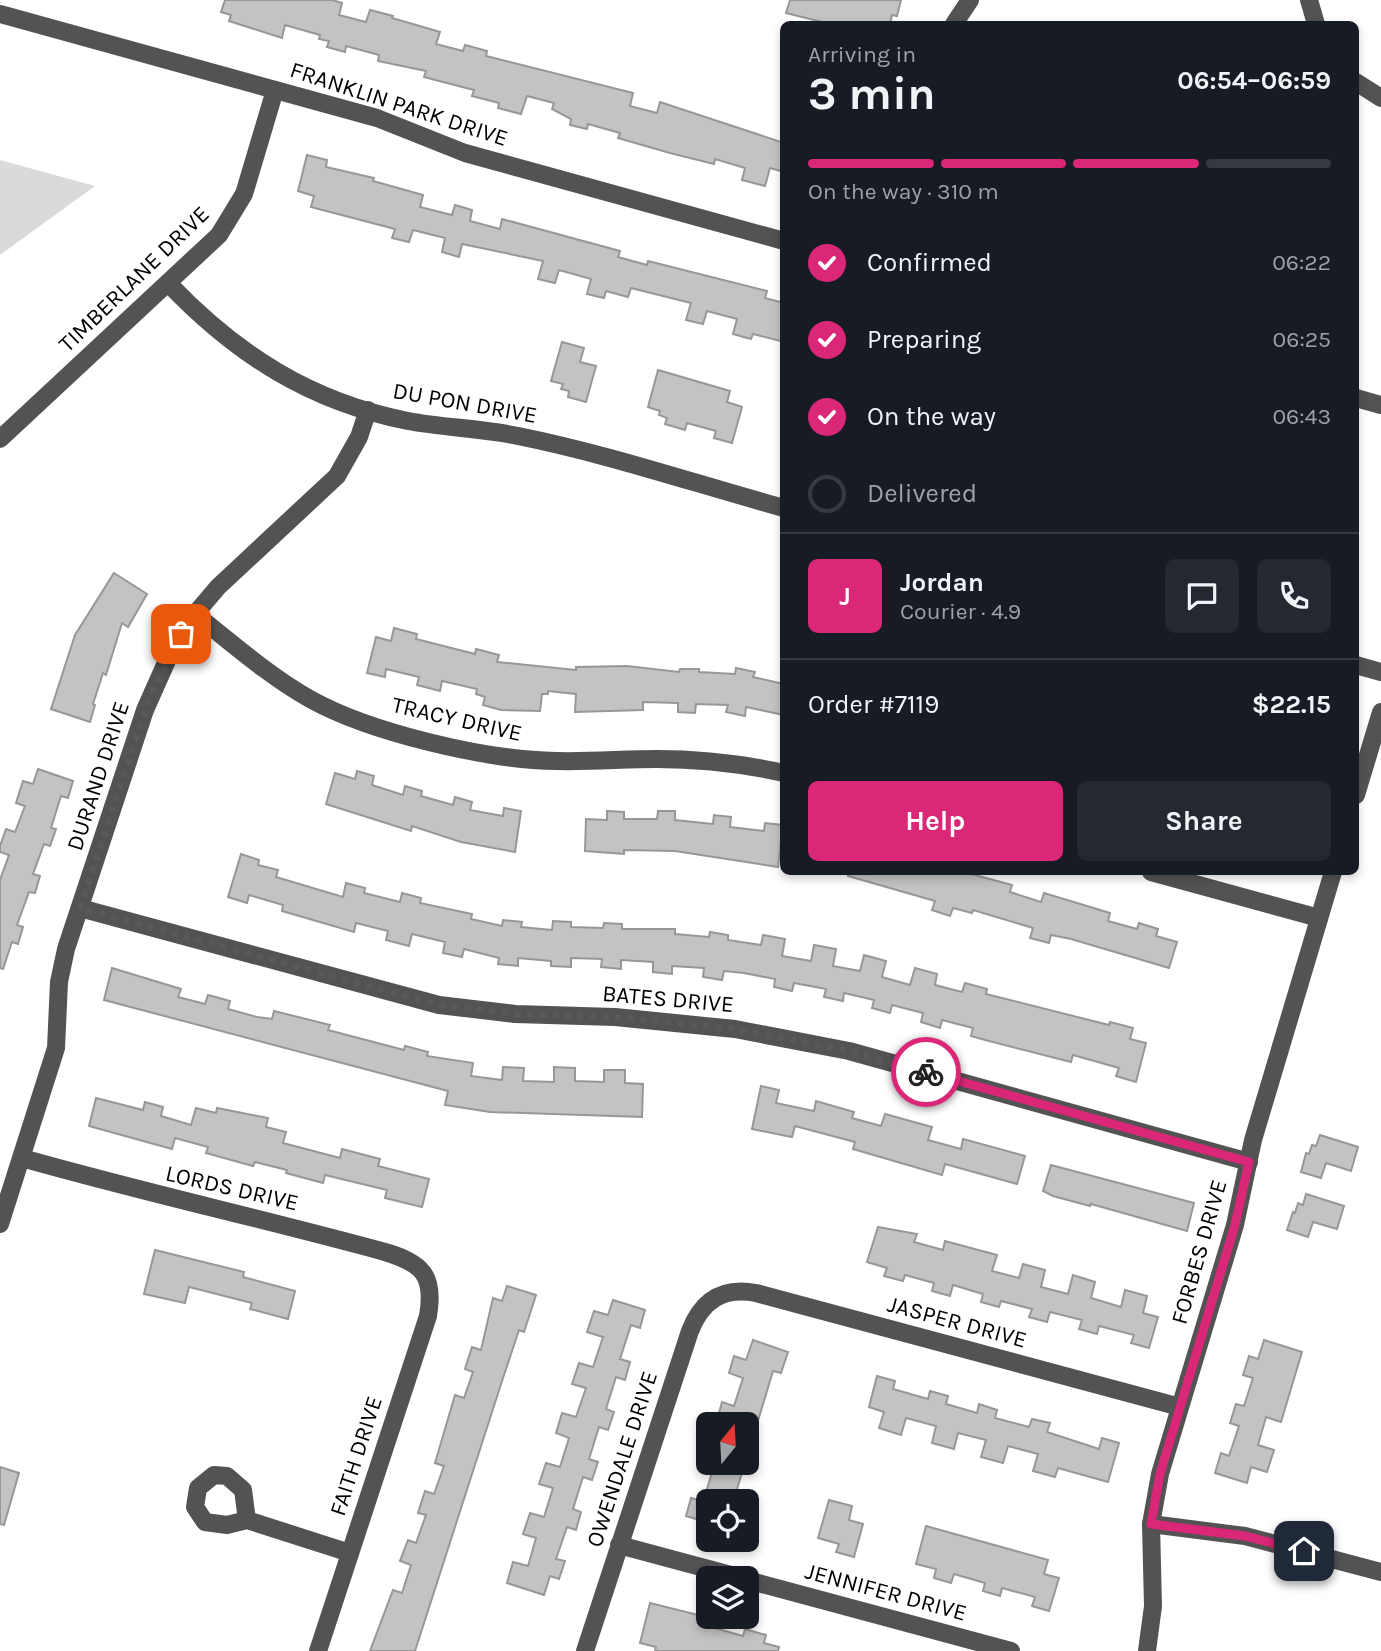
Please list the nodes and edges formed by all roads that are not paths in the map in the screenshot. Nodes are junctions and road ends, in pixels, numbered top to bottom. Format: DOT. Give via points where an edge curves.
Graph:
graph roads {
  1 [pos="970,0"];
  2 [pos="1309,0"];
  3 [pos="0,14"];
  4 [pos="956,21"];
  5 [pos="1315,21"];
  6 [pos="1359,84"];
  7 [pos="275,90"];
  8 [pos="1381,98"];
  9 [pos="780,240"];
  10 [pos="169,284"];
  11 [pos="1359,399"];
  12 [pos="1381,405"];
  13 [pos="368,410"];
  14 [pos="0,439"];
  15 [pos="780,507"];
  16 [pos="195,614"];
  17 [pos="1359,666"];
  18 [pos="1381,672"];
  19 [pos="1381,712"];
  20 [pos="780,772"];
  21 [pos="1359,785"];
  22 [pos="1162,875"];
  23 [pos="1332,875"];
  24 [pos="80,908"];
  25 [pos="1319,918"];
  26 [pos="22,1158"];
  27 [pos="1249,1162"];
  28 [pos="0,1224"];
  29 [pos="426,1275"];
  30 [pos="721,1294"];
  31 [pos="1180,1407"];
  32 [pos="247,1520"];
  33 [pos="1151,1524"];
  34 [pos="619,1545"];
  35 [pos="350,1553"];
  36 [pos="697,1566"];
  37 [pos="1381,1572"];
  38 [pos="759,1583"];
  39 [pos="318,1651"];
  40 [pos="585,1651"];
  41 [pos="1011,1651"];
  42 [pos="1147,1651"];
  1 -- 4 [label="street"];
  2 -- 5 [label="street"];
  3 -- 7 [label="street, FRANKLIN PARK DRIVE"];
  6 -- 8 [label="street"];
  7 -- 9 [label="street, FRANKLIN PARK DRIVE" via="377,118 465,153"];
  7 -- 10 [label="street, TIMBERLANE DRIVE" via="249,181 233,216 203,253"];
  10 -- 13 [label="street, DU PON DRIVE" via="224,338 259,362"];
  10 -- 14 [label="street, TIMBERLANE DRIVE"];
  11 -- 12 [label="street"];
  13 -- 15 [label="street, DU PON DRIVE" via="408,421 517,435"];
  13 -- 16 [label="street, DURAND DRIVE" via="337,476 236,569"];
  16 -- 20 [label="street, TRACY DRIVE" via="308,698 337,713 401,733 515,758 683,760"];
  16 -- 24 [label="street, DURAND DRIVE" via="155,683"];
  17 -- 18 [label="street"];
  19 -- 21 [label="street"];
  22 -- 25 [label="street"];
  23 -- 25 [label="street, FORBES DRIVE"];
  24 -- 26 [label="street, DURAND DRIVE" via="59,982 57,1048"];
  24 -- 27 [label="street, BATES DRIVE" via="439,1005 735,1029 849,1051"];
  25 -- 27 [label="street, FORBES DRIVE"];
  26 -- 28 [label="street, DURAND DRIVE"];
  26 -- 29 [label="street, LORDS DRIVE" via="394,1255"];
  27 -- 31 [label="street, FORBES DRIVE" via="1235,1225"];
  29 -- 35 [label="street, FAITH DRIVE" via="428,1316"];
  30 -- 31 [label="street, JASPER DRIVE" via="756,1293"];
  30 -- 34 [label="street, OWENDALE DRIVE" via="695,1318"];
  31 -- 33 [label="street, FORBES DRIVE"];
  32 -- 35 [label="street"];
  33 -- 37 [label="street" via="1245,1536"];
  33 -- 42 [label="street, FORBES DRIVE" via="1153,1606"];
  34 -- 36 [label="street, JENNIFER DRIVE"];
  34 -- 40 [label="street, OWENDALE DRIVE"];
  35 -- 39 [label="street, FAITH DRIVE"];
  38 -- 41 [label="street, JENNIFER DRIVE"];
}
